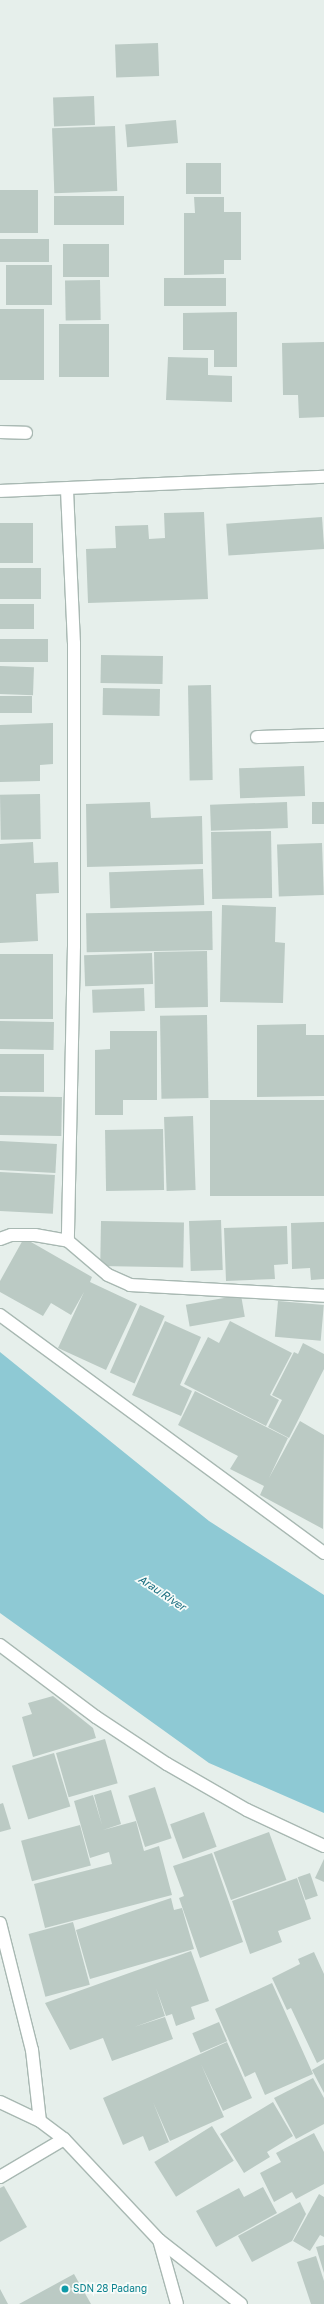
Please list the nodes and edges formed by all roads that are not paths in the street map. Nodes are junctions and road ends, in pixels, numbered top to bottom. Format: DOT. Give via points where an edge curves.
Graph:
graph roads {
  1 [pos="0,432"];
  2 [pos="26,433"];
  3 [pos="324,477"];
  4 [pos="67,490"];
  5 [pos="0,491"];
  6 [pos="324,735"];
  7 [pos="257,737"];
  8 [pos="0,1239"];
  9 [pos="68,1241"];
  10 [pos="324,1296"];
  11 [pos="0,1315"];
  12 [pos="324,1553"];
  13 [pos="0,1645"];
  14 [pos="324,1846"];
  15 [pos="0,1923"];
  16 [pos="0,2102"];
  17 [pos="40,2121"];
  18 [pos="64,2139"];
  19 [pos="0,2177"];
  20 [pos="159,2240"];
  21 [pos="177,2304"];
  22 [pos="241,2304"];
  1 -- 2 [label="street"];
  3 -- 4 [label="street"];
  4 -- 5 [label="street"];
  4 -- 9 [label="street" via="74,644 74,946"];
  6 -- 7 [label="street"];
  8 -- 9 [label="street" via="11,1235 35,1235"];
  9 -- 10 [label="street" via="108,1275 130,1285"];
  11 -- 12 [label="street"];
  13 -- 14 [label="street" via="96,1717 167,1764 247,1810"];
  15 -- 17 [label="street" via="32,2050"];
  16 -- 17 [label="street"];
  17 -- 18 [label="street"];
  18 -- 19 [label="street"];
  18 -- 20 [label="street"];
  20 -- 21 [label="street"];
  20 -- 22 [label="street"];
}
